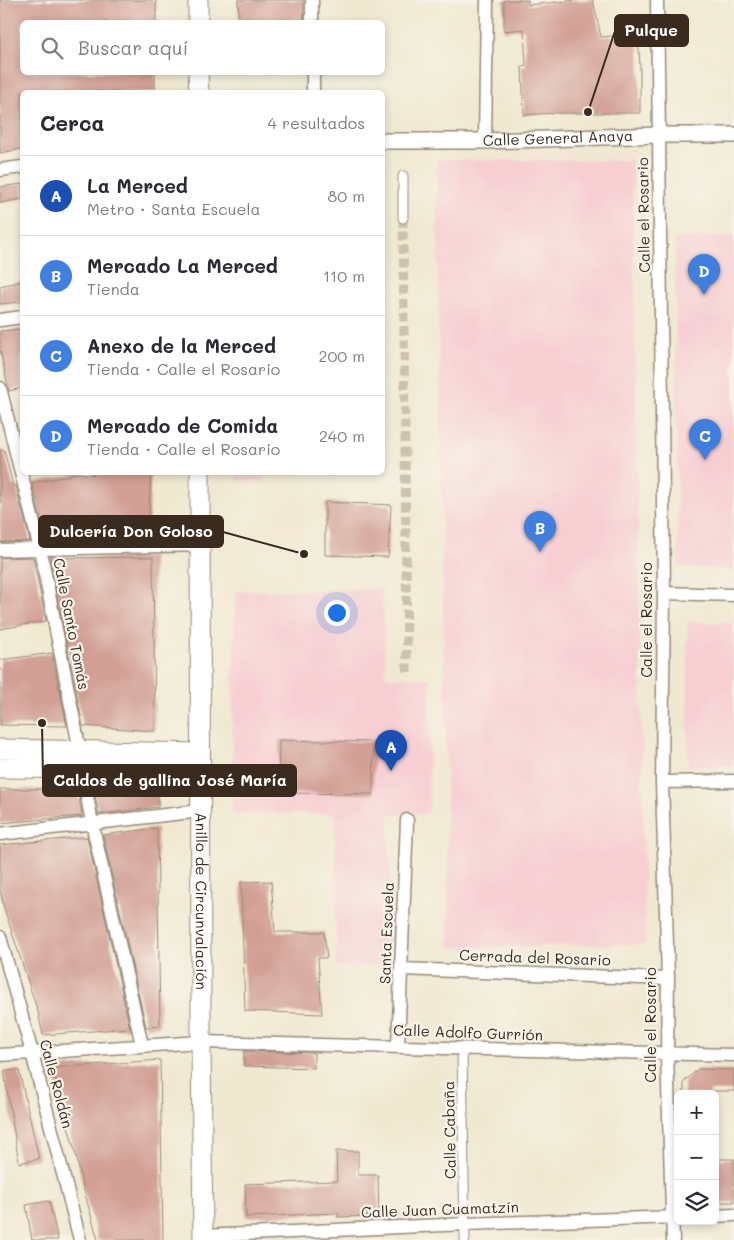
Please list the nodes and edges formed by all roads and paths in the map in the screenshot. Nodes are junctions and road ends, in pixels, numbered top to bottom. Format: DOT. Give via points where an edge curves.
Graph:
graph roads {
  1 [pos="198,0"];
  2 [pos="312,0"];
  3 [pos="486,0"];
  4 [pos="657,0"];
  5 [pos="198,20"];
  6 [pos="312,20"];
  7 [pos="198,75"];
  8 [pos="312,75"];
  9 [pos="198,90"];
  10 [pos="313,90"];
  11 [pos="660,135"];
  12 [pos="734,135"];
  13 [pos="385,141"];
  14 [pos="485,141"];
  15 [pos="20,167"];
  16 [pos="0,170"];
  17 [pos="403,176"];
  18 [pos="403,218"];
  19 [pos="20,317"];
  20 [pos="0,320"];
  21 [pos="0,388"];
  22 [pos="20,468"];
  23 [pos="22,475"];
  24 [pos="200,475"];
  25 [pos="200,545"];
  26 [pos="40,548"];
  27 [pos="0,550"];
  28 [pos="664,593"];
  29 [pos="734,595"];
  30 [pos="0,749"];
  31 [pos="200,753"];
  32 [pos="81,760"];
  33 [pos="0,768"];
  34 [pos="200,772"];
  35 [pos="734,781"];
  36 [pos="662,782"];
  37 [pos="200,811"];
  38 [pos="407,820"];
  39 [pos="92,823"];
  40 [pos="0,834"];
  41 [pos="0,937"];
  42 [pos="401,969"];
  43 [pos="668,979"];
  44 [pos="201,1042"];
  45 [pos="142,1045"];
  46 [pos="398,1047"];
  47 [pos="462,1049"];
  48 [pos="32,1053"];
  49 [pos="667,1054"];
  50 [pos="0,1055"];
  51 [pos="734,1055"];
  52 [pos="674,1198"];
  53 [pos="734,1215"];
  54 [pos="719,1216"];
  55 [pos="674,1218"];
  56 [pos="465,1224"];
  57 [pos="674,1225"];
  58 [pos="203,1238"];
  59 [pos="80,1240"];
  60 [pos="465,1240"];
  61 [pos="673,1240"];
  1 -- 5 [label="main road"];
  2 -- 6 [label="street"];
  3 -- 14 [label="street"];
  4 -- 11 [label="street, Calle el Rosario"];
  7 -- 9 [label="main road"];
  8 -- 10 [label="street"];
  11 -- 12 [label="street, Calle General Anaya"];
  11 -- 14 [label="street, Calle General Anaya"];
  11 -- 28 [label="street, Calle el Rosario"];
  13 -- 14 [label="street, Calle General Anaya"];
  15 -- 16 [label="street"];
  17 -- 18 [label="street"];
  19 -- 20 [label="street"];
  21 -- 22 [label="street, Calle Santo Tomás"];
  23 -- 26 [label="street, Calle Santo Tomás"];
  24 -- 25 [label="main road, Anillo de Circunvalación"];
  25 -- 26 [label="street"];
  25 -- 31 [label="main road, Anillo de Circunvalación"];
  26 -- 27 [label="street"];
  26 -- 32 [label="street, Calle Santo Tomás"];
  28 -- 29 [label="street"];
  28 -- 36 [label="street, Calle el Rosario"];
  30 -- 32 [label="main road"];
  31 -- 32 [label="main road"];
  31 -- 34 [label="main road, Anillo de Circunvalación"];
  32 -- 33 [label="main road"];
  32 -- 34 [label="main road"];
  32 -- 39 [label="street, Calle Santo Tomás"];
  34 -- 37 [label="main road, Anillo de Circunvalación"];
  35 -- 36 [label="street"];
  36 -- 43 [label="street, Calle el Rosario"];
  37 -- 39 [label="street"];
  37 -- 44 [label="main road, Anillo de Circunvalación"];
  38 -- 42 [label="street, Santa Escuela"];
  39 -- 40 [label="street"];
  39 -- 45 [label="street, Calle Santo Tomás"];
  41 -- 48 [label="street, Calle Roldán"];
  42 -- 43 [label="street, Cerrada del Rosario"];
  42 -- 46 [label="street, Santa Escuela"];
  43 -- 49 [label="street, Calle el Rosario"];
  44 -- 45 [label="street, Calle Adolfo Gurrión"];
  44 -- 46 [label="street, Calle Adolfo Gurrión"];
  44 -- 58 [label="main road, Anillo de Circunvalación"];
  45 -- 48 [label="street, Calle Adolfo Gurrión"];
  46 -- 47 [label="street, Calle Adolfo Gurrión"];
  47 -- 49 [label="street, Calle Adolfo Gurrión"];
  47 -- 56 [label="street, Calle Cabaña"];
  48 -- 50 [label="street, Calle Adolfo Gurrión"];
  48 -- 59 [label="street, Calle Roldán"];
  49 -- 51 [label="street, Calle Adolfo Gurrión"];
  49 -- 52 [label="street, Calle el Rosario"];
  53 -- 54 [label="street"];
  55 -- 56 [label="street, Calle Juan Cuamatzín"];
  56 -- 58 [label="street, Calle Juan Cuamatzín"];
  56 -- 60 [label="street, Calle Cabaña"];
  57 -- 61 [label="street, Calle el Rosario"];
}
